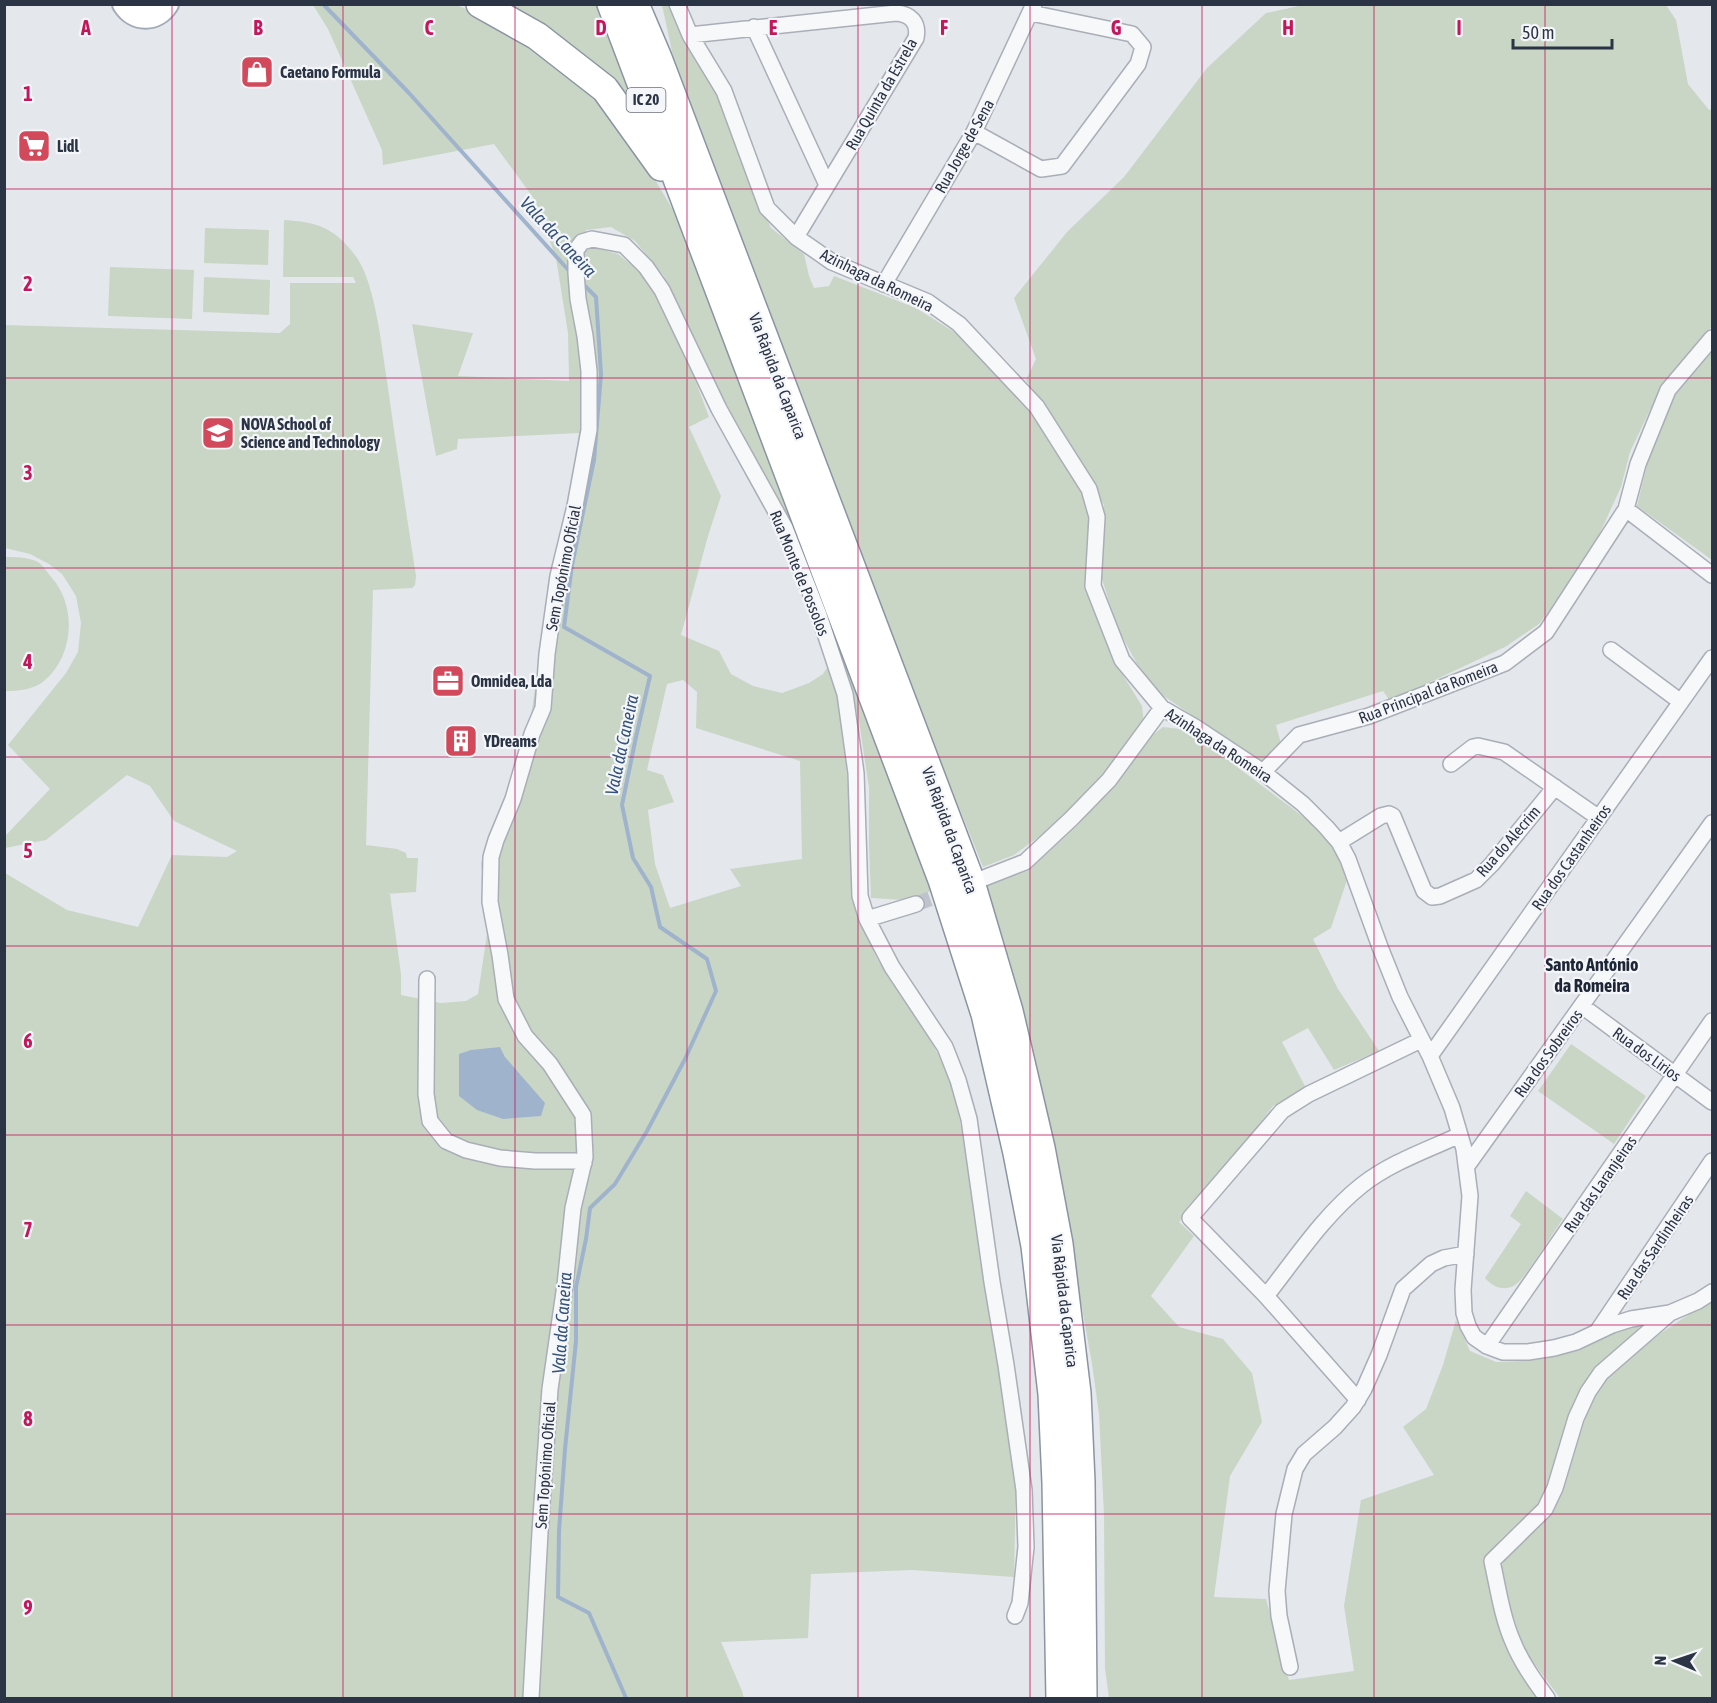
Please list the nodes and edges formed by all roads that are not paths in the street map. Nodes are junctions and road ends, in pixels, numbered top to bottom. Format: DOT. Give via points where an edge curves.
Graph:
graph roads {
  1 [pos="167,4"];
  2 [pos="480,4"];
  3 [pos="611,4"];
  4 [pos="635,4"];
  5 [pos="650,4"];
  6 [pos="677,4"];
  7 [pos="123,5"];
  8 [pos="1033,9"];
  9 [pos="754,27"];
  10 [pos="690,35"];
  11 [pos="658,58"];
  12 [pos="974,132"];
  13 [pos="827,185"];
  14 [pos="682,196"];
  15 [pos="796,237"];
  16 [pos="592,239"];
  17 [pos="884,284"];
  18 [pos="1713,338"];
  19 [pos="1626,509"];
  20 [pos="1713,575"];
  21 [pos="1611,650"];
  22 [pos="1713,658"];
  23 [pos="1682,702"];
  24 [pos="1162,708"];
  25 [pos="1451,764"];
  26 [pos="1263,772"];
  27 [pos="1555,787"];
  28 [pos="1599,818"];
  29 [pos="1713,823"];
  30 [pos="1339,842"];
  31 [pos="984,878"];
  32 [pos="916,904"];
  33 [pos="867,919"];
  34 [pos="427,979"];
  35 [pos="1582,1005"];
  36 [pos="1713,1021"];
  37 [pos="1421,1040"];
  38 [pos="1430,1056"];
  39 [pos="1676,1074"];
  40 [pos="1713,1102"];
  41 [pos="1460,1135"];
  42 [pos="1713,1161"];
  43 [pos="584,1163"];
  44 [pos="1467,1166"];
  45 [pos="1466,1254"];
  46 [pos="1713,1292"];
  47 [pos="1266,1296"];
  48 [pos="1670,1313"];
  49 [pos="1597,1332"];
  50 [pos="1487,1346"];
  51 [pos="1358,1400"];
  52 [pos="1015,1616"];
  53 [pos="1083,1657"];
  54 [pos="1290,1668"];
  55 [pos="531,1698"];
  56 [pos="1060,1698"];
  57 [pos="1083,1698"];
  58 [pos="1095,1698"];
  59 [pos="1546,1698"];
  1 -- 7 [label="main road" via="160,13 144,17"];
  2 -- 14 [label="highway" via="537,36 605,89"];
  3 -- 14 [label="highway, Via Rápida da Caparica / IC 20"];
  4 -- 11 [label="highway, Via Rápida da Caparica"];
  5 -- 11 [label="highway"];
  6 -- 10 [label="street, Azinhaga da Romeira"];
  8 -- 12 [label="street, Rua Jorge de Sena"];
  8 -- 12 [label="street" via="1132,34 1143,47 1138,64 1062,166 1041,169"];
  9 -- 10 [label="street, Rua Quinta da Estrela"];
  9 -- 13 [label="street"];
  9 -- 13 [label="street, Rua Quinta da Estrela" via="896,13 911,17 917,27 916,38"];
  10 -- 15 [label="street, Azinhaga da Romeira" via="724,91 767,208"];
  11 -- 53 [label="highway, Via Rápida da Caparica" via="970,879 1009,1011 1057,1233 1077,1393"];
  12 -- 17 [label="street, Rua Jorge de Sena"];
  13 -- 15 [label="street, Rua Quinta da Estrela"];
  14 -- 56 [label="highway, Via Rápida da Caparica" via="942,880 988,1025 1035,1246 1052,1394"];
  15 -- 17 [label="street, Azinhaga da Romeira" via="832,262"];
  16 -- 33 [label="street, Rua Monte de Possolos" via="624,245 662,290 719,409 785,528 845,694 856,773 860,896"];
  16 -- 43 [label="street, Sem Topónimo Oficial" via="582,242 576,250 578,299 589,371 589,430 558,576 543,708 491,857 490,902 506,999 525,1036 550,1064 583,1115"];
  17 -- 24 [label="street, Azinhaga da Romeira" via="928,302 959,324 1037,407 1089,489 1097,517 1093,586 1122,660"];
  18 -- 19 [label="street, Rua Principal da Romeira" via="1668,390 1638,464"];
  19 -- 20 [label="street"];
  19 -- 26 [label="street, Rua Principal da Romeira" via="1546,632 1505,663 1369,716 1299,735"];
  21 -- 23 [label="street"];
  22 -- 23 [label="street, Rua dos Castanheiros"];
  23 -- 28 [label="street, Rua dos Castanheiros"];
  24 -- 26 [label="street, Azinhaga da Romeira"];
  24 -- 31 [label="street" via="1109,780 1071,819 1025,862"];
  25 -- 27 [label="street" via="1473,747 1487,747 1504,752"];
  26 -- 30 [label="street, Azinhaga da Romeira" via="1303,804"];
  27 -- 28 [label="street"];
  27 -- 30 [label="street, Rua do Alecrim" via="1476,880 1440,897 1424,891 1393,816 1380,816"];
  28 -- 38 [label="street, Rua dos Castanheiros"];
  29 -- 35 [label="street, Rua dos Sobreiros"];
  30 -- 37 [label="street, Azinhaga da Romeira"];
  32 -- 33 [label="street"];
  33 -- 52 [label="street, Rua Monte de Possolos" via="892,967 945,1047 969,1119 1024,1490 1026,1547"];
  34 -- 43 [label="street" via="426,1094 430,1121 446,1141 500,1158"];
  35 -- 39 [label="street, Rua dos Lirios"];
  35 -- 44 [label="street, Rua dos Sobreiros"];
  36 -- 39 [label="street, Rua das Laranjeiras"];
  37 -- 38 [label="street, Azinhaga da Romeira"];
  37 -- 47 [label="street" via="1282,1111 1190,1218"];
  38 -- 41 [label="street, Azinhaga da Romeira"];
  39 -- 40 [label="street, Rua dos Lirios"];
  39 -- 50 [label="street, Rua das Laranjeiras"];
  41 -- 44 [label="street, Azinhaga da Romeira"];
  41 -- 47 [label="street" via="1364,1184 1314,1235"];
  42 -- 49 [label="street, Rua das Sardinheiras"];
  43 -- 55 [label="street, Sem Topónimo Oficial" via="573,1208 550,1389"];
  44 -- 45 [label="street, Azinhaga da Romeira" via="1470,1196"];
  45 -- 50 [label="street, Azinhaga da Romeira" via="1464,1313 1474,1337"];
  45 -- 51 [label="street" via="1431,1264 1403,1289"];
  46 -- 48 [label="street"];
  47 -- 51 [label="street"];
  48 -- 49 [label="street" via="1631,1319"];
  48 -- 59 [label="street" via="1601,1373 1576,1418 1545,1509 1492,1560 1513,1643"];
  49 -- 50 [label="street" via="1576,1342 1528,1352 1503,1352"];
  51 -- 54 [label="street" via="1295,1469 1284,1514 1277,1591"];
  53 -- 57 [label="highway, Via Rápida da Caparica"];
  53 -- 58 [label="highway"];
}
